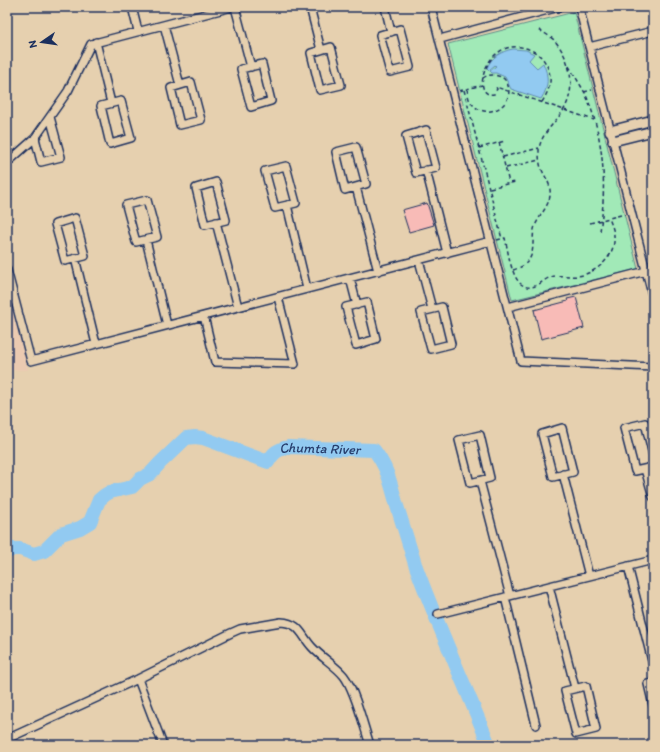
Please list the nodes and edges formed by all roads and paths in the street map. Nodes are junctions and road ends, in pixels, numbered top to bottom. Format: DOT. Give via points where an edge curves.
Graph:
graph roads {
  1 [pos="132,7"];
  2 [pos="234,7"];
  3 [pos="310,7"];
  4 [pos="384,7"];
  5 [pos="431,7"];
  6 [pos="559,7"];
  7 [pos="579,7"];
  8 [pos="207,10"];
  9 [pos="164,25"];
  10 [pos="539,30"];
  11 [pos="653,31"];
  12 [pos="138,32"];
  13 [pos="391,32"];
  14 [pos="440,39"];
  15 [pos="96,42"];
  16 [pos="589,47"];
  17 [pos="321,50"];
  18 [pos="568,65"];
  19 [pos="251,67"];
  20 [pos="483,79"];
  21 [pos="180,85"];
  22 [pos="483,85"];
  23 [pos="467,89"];
  24 [pos="464,90"];
  25 [pos="508,91"];
  26 [pos="453,92"];
  27 [pos="542,102"];
  28 [pos="111,103"];
  29 [pos="564,110"];
  30 [pos="50,117"];
  31 [pos="594,120"];
  32 [pos="653,120"];
  33 [pos="610,131"];
  34 [pos="653,131"];
  35 [pos="35,138"];
  36 [pos="505,140"];
  37 [pos="613,141"];
  38 [pos="499,142"];
  39 [pos="479,148"];
  40 [pos="539,148"];
  41 [pos="503,157"];
  42 [pos="539,160"];
  43 [pos="7,162"];
  44 [pos="506,168"];
  45 [pos="426,170"];
  46 [pos="515,182"];
  47 [pos="509,183"];
  48 [pos="356,187"];
  49 [pos="489,188"];
  50 [pos="287,205"];
  51 [pos="631,213"];
  52 [pos="609,218"];
  53 [pos="602,220"];
  54 [pos="216,222"];
  55 [pos="590,223"];
  56 [pos="600,231"];
  57 [pos="505,238"];
  58 [pos="502,239"];
  59 [pos="146,240"];
  60 [pos="491,241"];
  61 [pos="447,252"];
  62 [pos="75,258"];
  63 [pos="419,260"];
  64 [pos="7,270"];
  65 [pos="513,270"];
  66 [pos="378,271"];
  67 [pos="646,271"];
  68 [pos="350,278"];
  69 [pos="307,289"];
  70 [pos="278,296"];
  71 [pos="653,298"];
  72 [pos="357,305"];
  73 [pos="238,307"];
  74 [pos="508,307"];
  75 [pos="432,309"];
  76 [pos="204,316"];
  77 [pos="167,325"];
  78 [pos="96,344"];
  79 [pos="653,367"];
  80 [pos="653,455"];
  81 [pos="653,467"];
  82 [pos="645,469"];
  83 [pos="563,474"];
  84 [pos="480,481"];
  85 [pos="653,497"];
  86 [pos="653,560"];
  87 [pos="628,566"];
  88 [pos="589,576"];
  89 [pos="549,586"];
  90 [pos="507,597"];
  91 [pos="438,614"];
  92 [pos="653,665"];
  93 [pos="138,679"];
  94 [pos="653,683"];
  95 [pos="575,688"];
  96 [pos="653,705"];
  97 [pos="536,725"];
  98 [pos="7,739"];
  99 [pos="163,745"];
  100 [pos="369,745"];
  1 -- 12 [label="street"];
  2 -- 8 [label="street"];
  2 -- 19 [label="street"];
  3 -- 17 [label="street"];
  4 -- 13 [label="street"];
  5 -- 14 [label="street"];
  6 -- 14 [label="street"];
  7 -- 16 [label="street"];
  8 -- 9 [label="street"];
  9 -- 12 [label="street"];
  9 -- 21 [label="street"];
  10 -- 18 [label="path" via="553,39 563,51"];
  11 -- 16 [label="street"];
  12 -- 15 [label="street"];
  13 -- 13 [label="street" via="380,35 390,72 410,67 400,29"];
  14 -- 26 [label="street"];
  15 -- 28 [label="street"];
  15 -- 30 [label="street" via="91,44 68,91"];
  16 -- 33 [label="street"];
  17 -- 17 [label="street" via="311,53 320,90 341,85 331,47"];
  18 -- 29 [label="path" via="572,82"];
  18 -- 31 [label="path" via="584,92"];
  19 -- 19 [label="street" via="241,69 251,107 271,101 262,64"];
  20 -- 22 [label="path"];
  20 -- 25 [label="path" via="490,75 500,76 504,78"];
  20 -- 27 [label="path" via="488,63 502,50 513,47 536,52 542,58 550,76 550,86"];
  21 -- 21 [label="street" via="171,88 180,125 201,120 191,82"];
  22 -- 23 [label="path"];
  22 -- 25 [label="path" via="484,92 488,95 494,94 496,86"];
  23 -- 24 [label="path"];
  23 -- 25 [label="path" via="470,100 482,111 498,110 507,99"];
  24 -- 26 [label="path"];
  24 -- 39 [label="path"];
  25 -- 27 [label="path"];
  26 -- 60 [label="street"];
  27 -- 29 [label="path"];
  28 -- 28 [label="street" via="101,106 110,144 131,138 121,101"];
  29 -- 31 [label="path"];
  29 -- 40 [label="path" via="543,137"];
  30 -- 35 [label="street"];
  30 -- 35 [label="street" via="61,157 42,162"];
  31 -- 53 [label="path" via="603,171"];
  32 -- 33 [label="street"];
  33 -- 37 [label="street"];
  34 -- 37 [label="street"];
  35 -- 43 [label="street"];
  36 -- 38 [label="path"];
  37 -- 51 [label="street"];
  38 -- 39 [label="path"];
  38 -- 41 [label="path"];
  39 -- 49 [label="path"];
  40 -- 41 [label="path"];
  40 -- 42 [label="path"];
  41 -- 44 [label="path"];
  42 -- 44 [label="path"];
  42 -- 65 [label="path" via="550,190 548,203 535,227 529,261"];
  44 -- 47 [label="path"];
  45 -- 45 [label="street" via="436,168 426,130 406,136 416,173"];
  45 -- 61 [label="street"];
  46 -- 47 [label="path"];
  47 -- 49 [label="path"];
  48 -- 48 [label="street" via="366,184 356,147 336,152 345,190"];
  48 -- 66 [label="street"];
  49 -- 58 [label="path"];
  50 -- 50 [label="street" via="296,203 286,166 266,171 275,208"];
  50 -- 69 [label="street"];
  51 -- 52 [label="path"];
  51 -- 67 [label="street"];
  52 -- 53 [label="path"];
  52 -- 65 [label="path" via="614,237 613,248 605,261 588,274 552,276 533,287 524,287 514,277"];
  53 -- 55 [label="path"];
  53 -- 56 [label="path"];
  54 -- 54 [label="street" via="226,220 216,182 196,188 205,225"];
  54 -- 73 [label="street"];
  57 -- 65 [label="path"];
  59 -- 59 [label="street" via="157,237 147,200 126,205 136,242"];
  59 -- 77 [label="street"];
  60 -- 61 [label="street"];
  60 -- 74 [label="street"];
  61 -- 63 [label="street"];
  62 -- 62 [label="street" via="85,256 76,218 55,224 65,261"];
  62 -- 78 [label="street"];
  63 -- 66 [label="street"];
  63 -- 75 [label="street"];
  64 -- 78 [label="street" via="31,361"];
  66 -- 68 [label="street"];
  67 -- 71 [label="street"];
  67 -- 74 [label="street"];
  68 -- 69 [label="street"];
  68 -- 72 [label="street"];
  69 -- 70 [label="street"];
  70 -- 73 [label="street"];
  70 -- 76 [label="street" via="295,364 215,362"];
  72 -- 72 [label="street" via="346,308 356,345 376,339 367,302"];
  73 -- 76 [label="street"];
  74 -- 79 [label="street" via="521,361"];
  75 -- 75 [label="street" via="421,312 431,349 451,344 442,307"];
  76 -- 77 [label="street"];
  77 -- 78 [label="street"];
  80 -- 82 [label="street" via="645,423 624,428 635,471"];
  81 -- 82 [label="street"];
  82 -- 85 [label="street"];
  83 -- 83 [label="street" via="573,472 562,428 542,434 553,477"];
  83 -- 88 [label="street"];
  84 -- 84 [label="street" via="490,478 480,435 459,440 470,483"];
  84 -- 90 [label="street"];
  86 -- 87 [label="street"];
  87 -- 88 [label="street"];
  87 -- 92 [label="street"];
  88 -- 89 [label="street"];
  89 -- 90 [label="street"];
  89 -- 95 [label="street"];
  90 -- 91 [label="street"];
  90 -- 97 [label="street"];
  93 -- 98 [label="street"];
  93 -- 99 [label="street"];
  93 -- 100 [label="street" via="236,631 287,622 295,625 312,647 346,679"];
  94 -- 96 [label="street" via="648,684"];
  95 -- 95 [label="street" via="565,691 576,734 596,729 586,686"];
}
